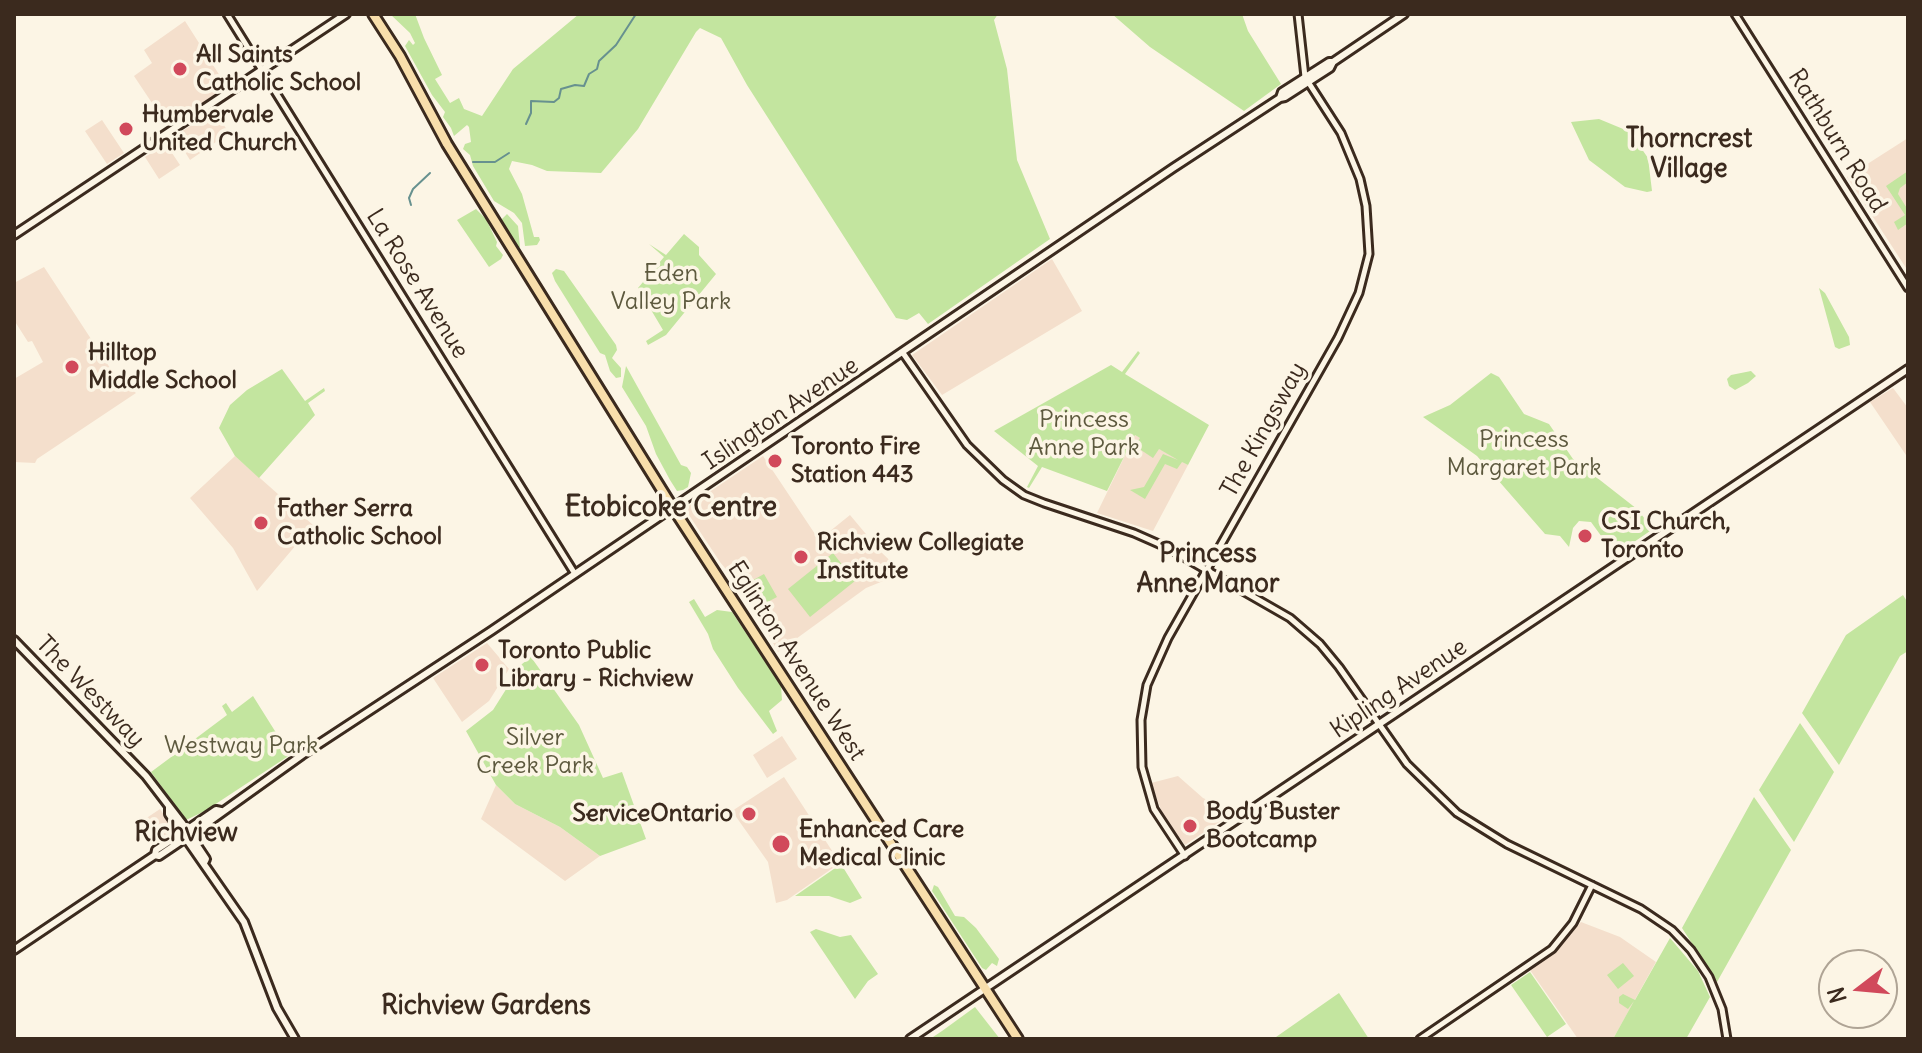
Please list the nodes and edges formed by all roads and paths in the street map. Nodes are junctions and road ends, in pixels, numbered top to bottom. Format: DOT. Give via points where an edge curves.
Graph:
graph roads {
  1 [pos="227,14"];
  2 [pos="346,14"];
  3 [pos="373,14"];
  4 [pos="1298,14"];
  5 [pos="1404,14"];
  6 [pos="1735,14"];
  7 [pos="262,70"];
  8 [pos="1306,80"];
  9 [pos="14,235"];
  10 [pos="1908,288"];
  11 [pos="903,353"];
  12 [pos="1908,369"];
  13 [pos="673,508"];
  14 [pos="1206,570"];
  15 [pos="575,574"];
  16 [pos="14,640"];
  17 [pos="1378,724"];
  18 [pos="186,834"];
  19 [pos="1185,856"];
  20 [pos="1592,885"];
  21 [pos="14,950"];
  22 [pos="984,989"];
  23 [pos="295,1039"];
  24 [pos="910,1039"];
  25 [pos="1018,1039"];
  26 [pos="1420,1039"];
  27 [pos="1727,1039"];
  1 -- 7 [label="street, La Rose Avenue"];
  2 -- 7 [label="main road"];
  3 -- 13 [label="main road, Eglinton Avenue West" via="447,144"];
  4 -- 8 [label="street, The Kingsway"];
  5 -- 8 [label="main road, Islington Avenue"];
  6 -- 10 [label="street, Rathburn Road"];
  7 -- 9 [label="main road"];
  7 -- 15 [label="street, La Rose Avenue"];
  8 -- 11 [label="main road, Islington Avenue"];
  8 -- 14 [label="street, The Kingsway" via="1341,133 1357,169 1369,233 1366,268 1338,338"];
  11 -- 13 [label="main road, Islington Avenue"];
  11 -- 14 [label="street" via="967,445 1003,480 1024,495 1149,539"];
  12 -- 17 [label="main road, Kipling Avenue"];
  13 -- 15 [label="main road, Islington Avenue"];
  13 -- 22 [label="main road, Eglinton Avenue West"];
  14 -- 17 [label="street" via="1304,630 1339,667"];
  14 -- 19 [label="street, The Kingsway" via="1152,669 1141,720 1141,757 1150,797"];
  15 -- 18 [label="main road, Islington Avenue"];
  16 -- 18 [label="main road, The Westway" via="141,770"];
  17 -- 19 [label="main road, Kipling Avenue"];
  17 -- 20 [label="street" via="1415,774 1457,813"];
  18 -- 21 [label="main road, Islington Avenue"];
  18 -- 23 [label="main road, The Westway" via="246,927 273,1000"];
  19 -- 22 [label="main road, Kipling Avenue"];
  20 -- 26 [label="street" via="1573,923 1552,949"];
  20 -- 27 [label="street" via="1652,915 1691,950 1715,990"];
  22 -- 24 [label="main road, Kipling Avenue"];
  22 -- 25 [label="main road, Eglinton Avenue West"];
}
